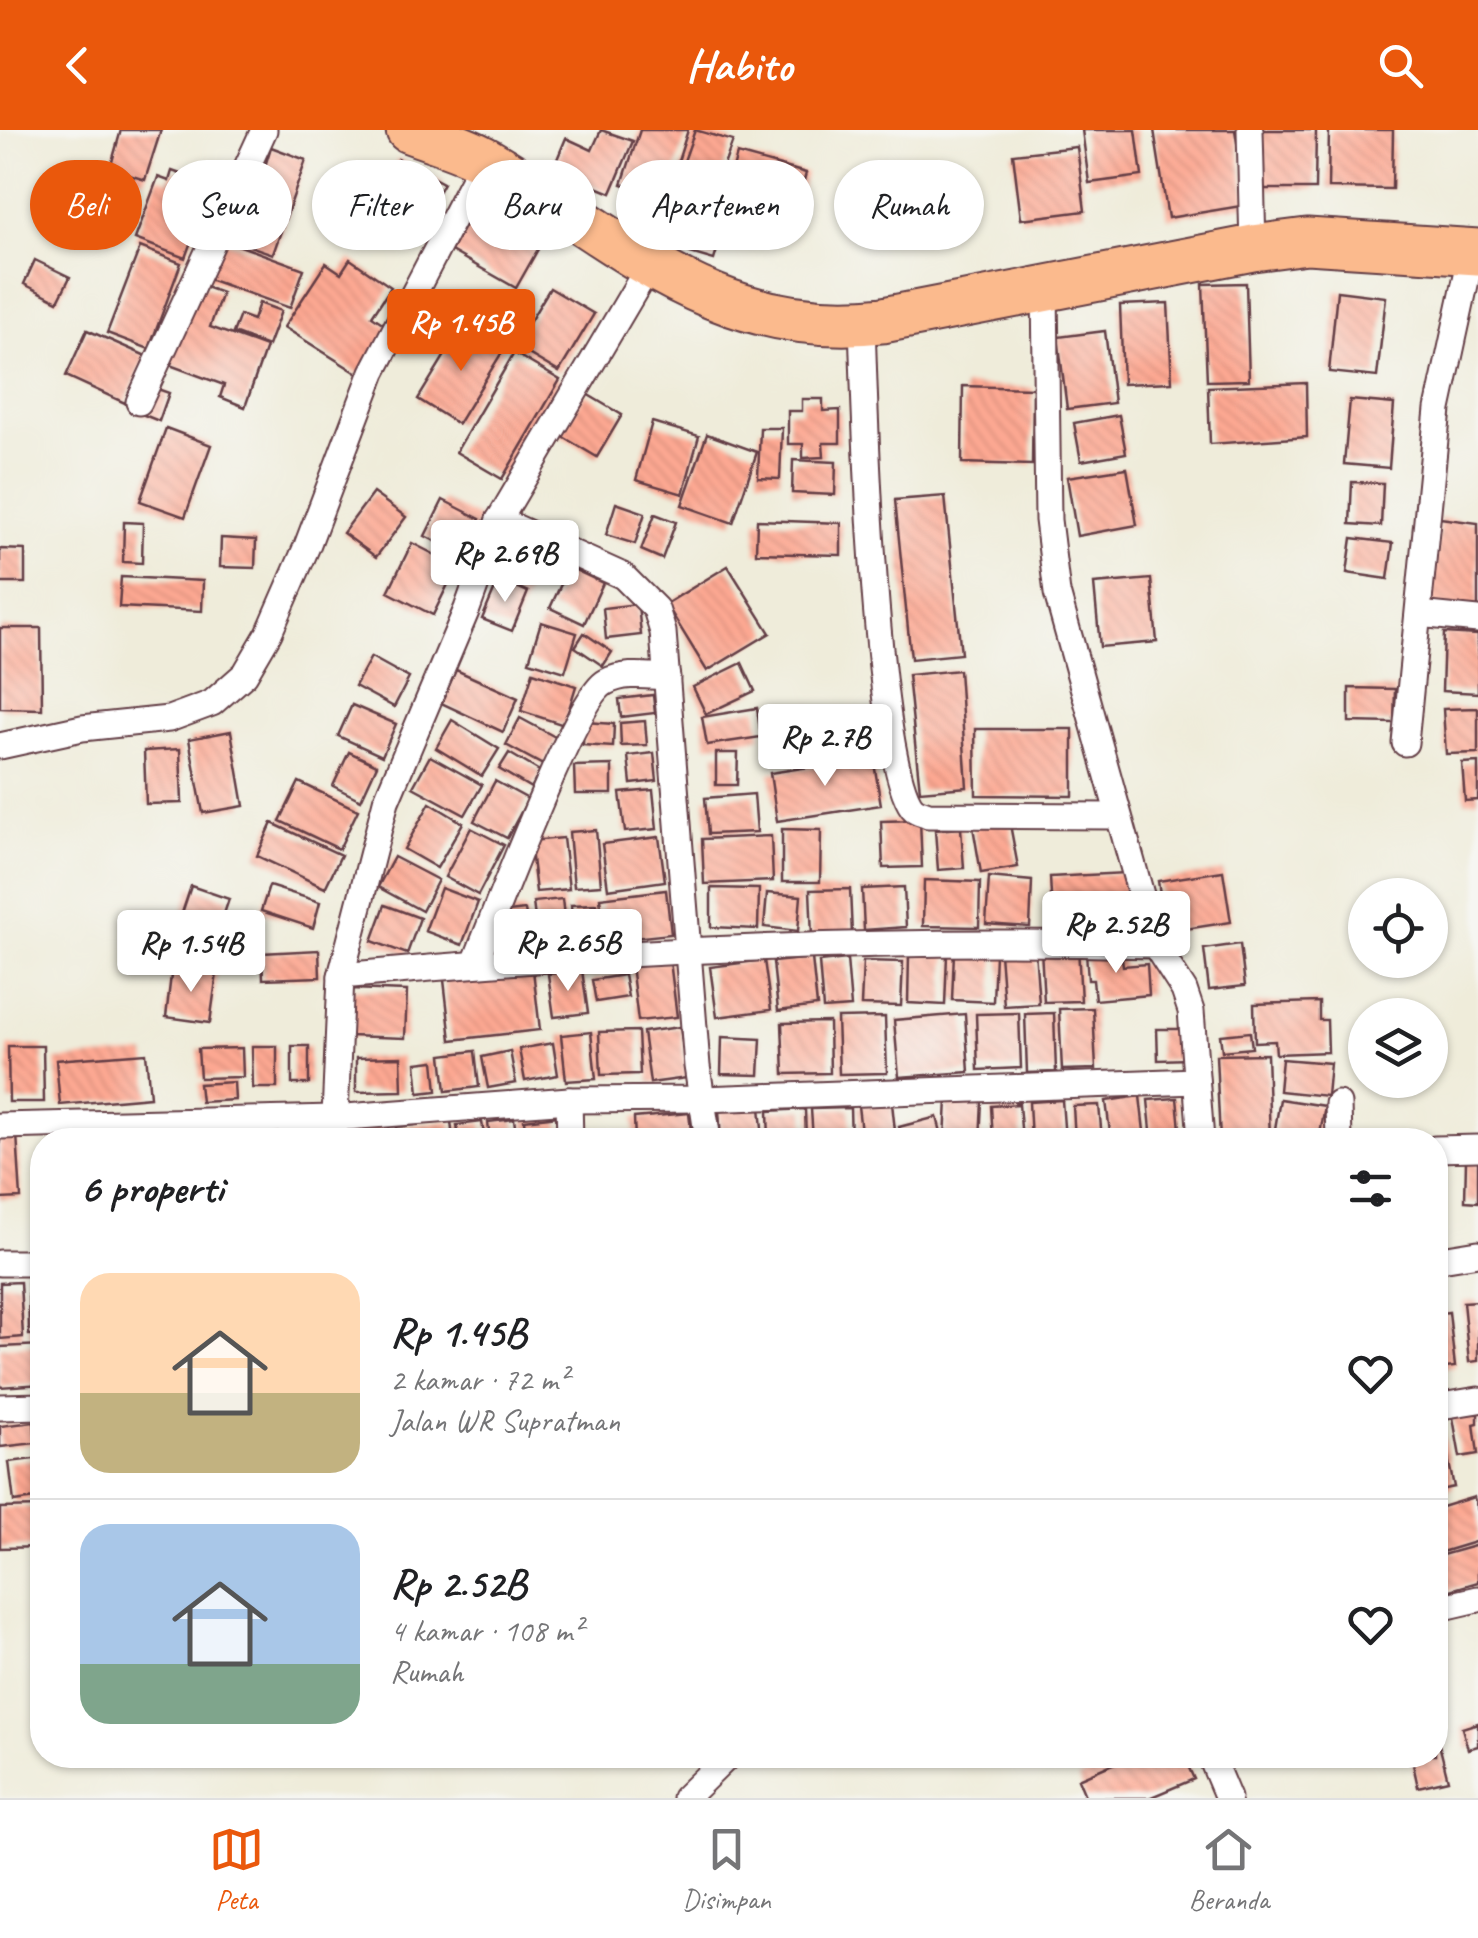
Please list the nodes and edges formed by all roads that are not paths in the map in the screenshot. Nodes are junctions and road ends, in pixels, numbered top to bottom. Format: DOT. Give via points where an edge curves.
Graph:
graph roads {
  1 [pos="264,130"];
  2 [pos="409,130"];
  3 [pos="1250,130"];
  4 [pos="484,159"];
  5 [pos="1253,248"];
  6 [pos="1475,252"];
  7 [pos="649,266"];
  8 [pos="1045,289"];
  9 [pos="862,322"];
  10 [pos="139,402"];
  11 [pos="499,520"];
  12 [pos="1420,614"];
  13 [pos="1478,620"];
  14 [pos="667,678"];
  15 [pos="1406,743"];
  16 [pos="0,746"];
  17 [pos="1117,816"];
  18 [pos="1155,945"];
  19 [pos="689,948"];
  20 [pos="475,963"];
  21 [pos="341,976"];
  22 [pos="1196,1081"];
  23 [pos="703,1099"];
  24 [pos="569,1100"];
  25 [pos="1338,1104"];
  26 [pos="0,1126"];
  27 [pos="222,1128"];
  28 [pos="333,1128"];
  29 [pos="341,1128"];
  30 [pos="570,1128"];
  31 [pos="707,1128"];
  32 [pos="1200,1128"];
  33 [pos="1339,1128"];
  34 [pos="1478,1148"];
  35 [pos="1448,1149"];
  36 [pos="1478,1253"];
  37 [pos="1448,1258"];
  38 [pos="30,1262"];
  39 [pos="0,1263"];
  40 [pos="1478,1400"];
  41 [pos="0,1406"];
  42 [pos="30,1406"];
  43 [pos="1448,1406"];
  44 [pos="1478,1599"];
  45 [pos="1448,1605"];
  46 [pos="715,1768"];
  47 [pos="1215,1768"];
  48 [pos="684,1798"];
  49 [pos="1228,1798"];
  1 -- 10 [label="street"];
  2 -- 4 [label="highway"];
  3 -- 5 [label="street"];
  4 -- 7 [label="highway"];
  4 -- 16 [label="street" via="373,372 306,546 245,674 212,703 169,719"];
  5 -- 6 [label="highway" via="1308,241"];
  5 -- 8 [label="highway"];
  6 -- 12 [label="street" via="1438,409"];
  7 -- 9 [label="highway" via="724,302 772,316"];
  7 -- 11 [label="street"];
  8 -- 9 [label="highway"];
  8 -- 17 [label="street" via="1048,520 1056,593"];
  9 -- 17 [label="street" via="870,542 892,742 907,797 928,814"];
  11 -- 14 [label="street" via="623,576 644,593 656,609"];
  11 -- 21 [label="street" via="386,801"];
  12 -- 13 [label="street"];
  12 -- 15 [label="street"];
  14 -- 19 [label="street"];
  14 -- 20 [label="street" via="631,674 594,690"];
  17 -- 18 [label="street"];
  18 -- 19 [label="street"];
  18 -- 22 [label="street" via="1191,1011"];
  19 -- 20 [label="street"];
  19 -- 23 [label="street"];
  20 -- 21 [label="street"];
  21 -- 28 [label="street"];
  22 -- 23 [label="street"];
  22 -- 32 [label="street"];
  23 -- 24 [label="street"];
  23 -- 31 [label="street"];
  24 -- 29 [label="street"];
  24 -- 30 [label="street"];
  25 -- 33 [label="street"];
  26 -- 27 [label="street"];
  34 -- 35 [label="street"];
  36 -- 37 [label="street"];
  38 -- 39 [label="street"];
  40 -- 43 [label="street"];
  41 -- 42 [label="street"];
  44 -- 45 [label="street"];
  46 -- 48 [label="street"];
  47 -- 49 [label="street"];
}
